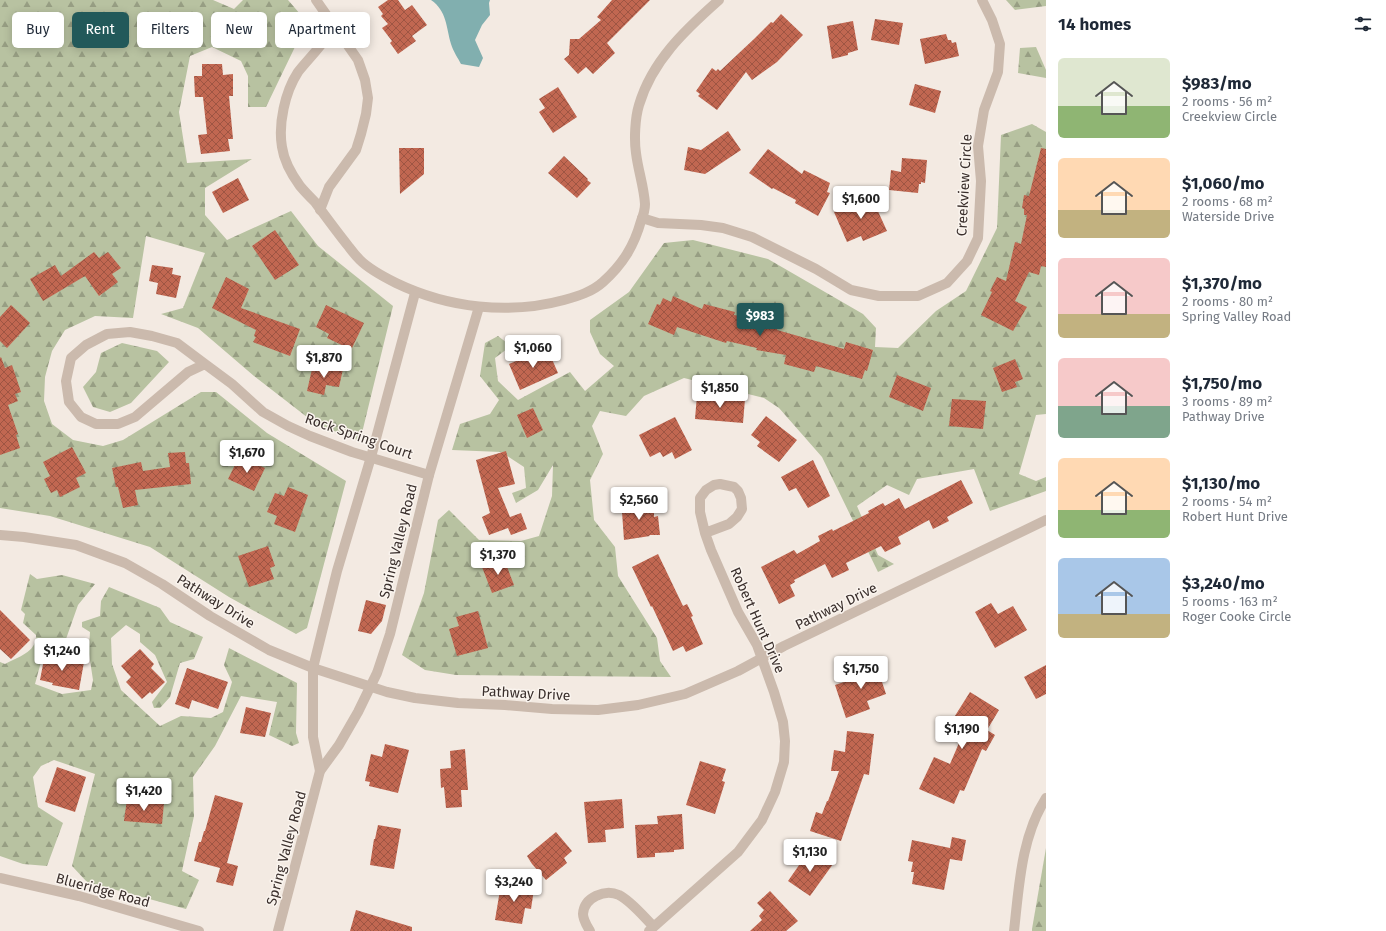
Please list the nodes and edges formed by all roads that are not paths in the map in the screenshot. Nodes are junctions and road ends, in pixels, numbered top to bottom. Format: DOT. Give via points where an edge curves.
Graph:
graph roads {
  1 [pos="316,0"];
  2 [pos="719,0"];
  3 [pos="982,0"];
  4 [pos="324,12"];
  5 [pos="318,48"];
  6 [pos="349,48"];
  7 [pos="320,210"];
  8 [pos="642,218"];
  9 [pos="415,292"];
  10 [pos="479,307"];
  11 [pos="205,364"];
  12 [pos="371,457"];
  13 [pos="429,475"];
  14 [pos="1046,520"];
  15 [pos="705,533"];
  16 [pos="0,535"];
  17 [pos="761,659"];
  18 [pos="313,668"];
  19 [pos="370,687"];
  20 [pos="320,771"];
  21 [pos="1046,798"];
  22 [pos="0,878"];
  23 [pos="651,929"];
  24 [pos="198,931"];
  25 [pos="278,931"];
  26 [pos="590,931"];
  27 [pos="1014,931"];
  1 -- 4 [label="street"];
  2 -- 8 [label="street" via="668,49 655,69 638,107 636,151 645,205"];
  3 -- 8 [label="street, Creekview Circle" via="1000,44 998,72 984,110 978,146 981,181 978,238 968,261 947,283 918,296 879,296 858,292 752,237 723,228 658,223"];
  5 -- 7 [label="street" via="290,86 282,129 282,147 289,168"];
  6 -- 7 [label="street" via="358,60 365,80 368,98 366,114 356,150 329,187"];
  7 -- 9 [label="street" via="360,260 382,277"];
  8 -- 10 [label="street" via="624,260 600,284 582,296 548,305 515,308"];
  9 -- 10 [label="street" via="447,302"];
  9 -- 12 [label="street, Spring Valley Road"];
  10 -- 13 [label="street, Spring Valley Road"];
  11 -- 11 [label="street, Rock Spring Court" via="177,343 130,332 107,334 86,344 71,358 66,381 69,402 81,417 91,422 118,424 135,417 188,372"];
  11 -- 12 [label="street, Rock Spring Court" via="263,412 317,439"];
  12 -- 13 [label="street, Rock Spring Court"];
  12 -- 18 [label="street, Spring Valley Road" via="337,571"];
  13 -- 19 [label="street, Spring Valley Road" via="390,634"];
  14 -- 17 [label="street, Pathway Drive"];
  15 -- 15 [label="street, Robert Hunt Drive" via="729,524 737,517 742,509 741,498 734,487 714,485 700,498"];
  15 -- 17 [label="street, Robert Hunt Drive" via="738,612 757,645"];
  16 -- 18 [label="street, Pathway Drive" via="76,545 125,563 269,650"];
  17 -- 19 [label="street, Pathway Drive" via="685,694 638,705 598,710 458,703 415,698"];
  17 -- 23 [label="street, Robert Hunt Drive" via="783,722 784,762 775,792 762,820 738,852"];
  18 -- 19 [label="street, Pathway Drive"];
  18 -- 20 [label="street, Spring Valley Road" via="313,737"];
  19 -- 20 [label="street, Spring Valley Road" via="339,745"];
  20 -- 25 [label="street, Spring Valley Road"];
  21 -- 27 [label="street" via="1026,846 1016,898"];
  22 -- 24 [label="street, Blueridge Road" via="79,896"];
  23 -- 26 [label="street" via="632,905 619,895 605,893 590,899 586,905 584,920"];
}
